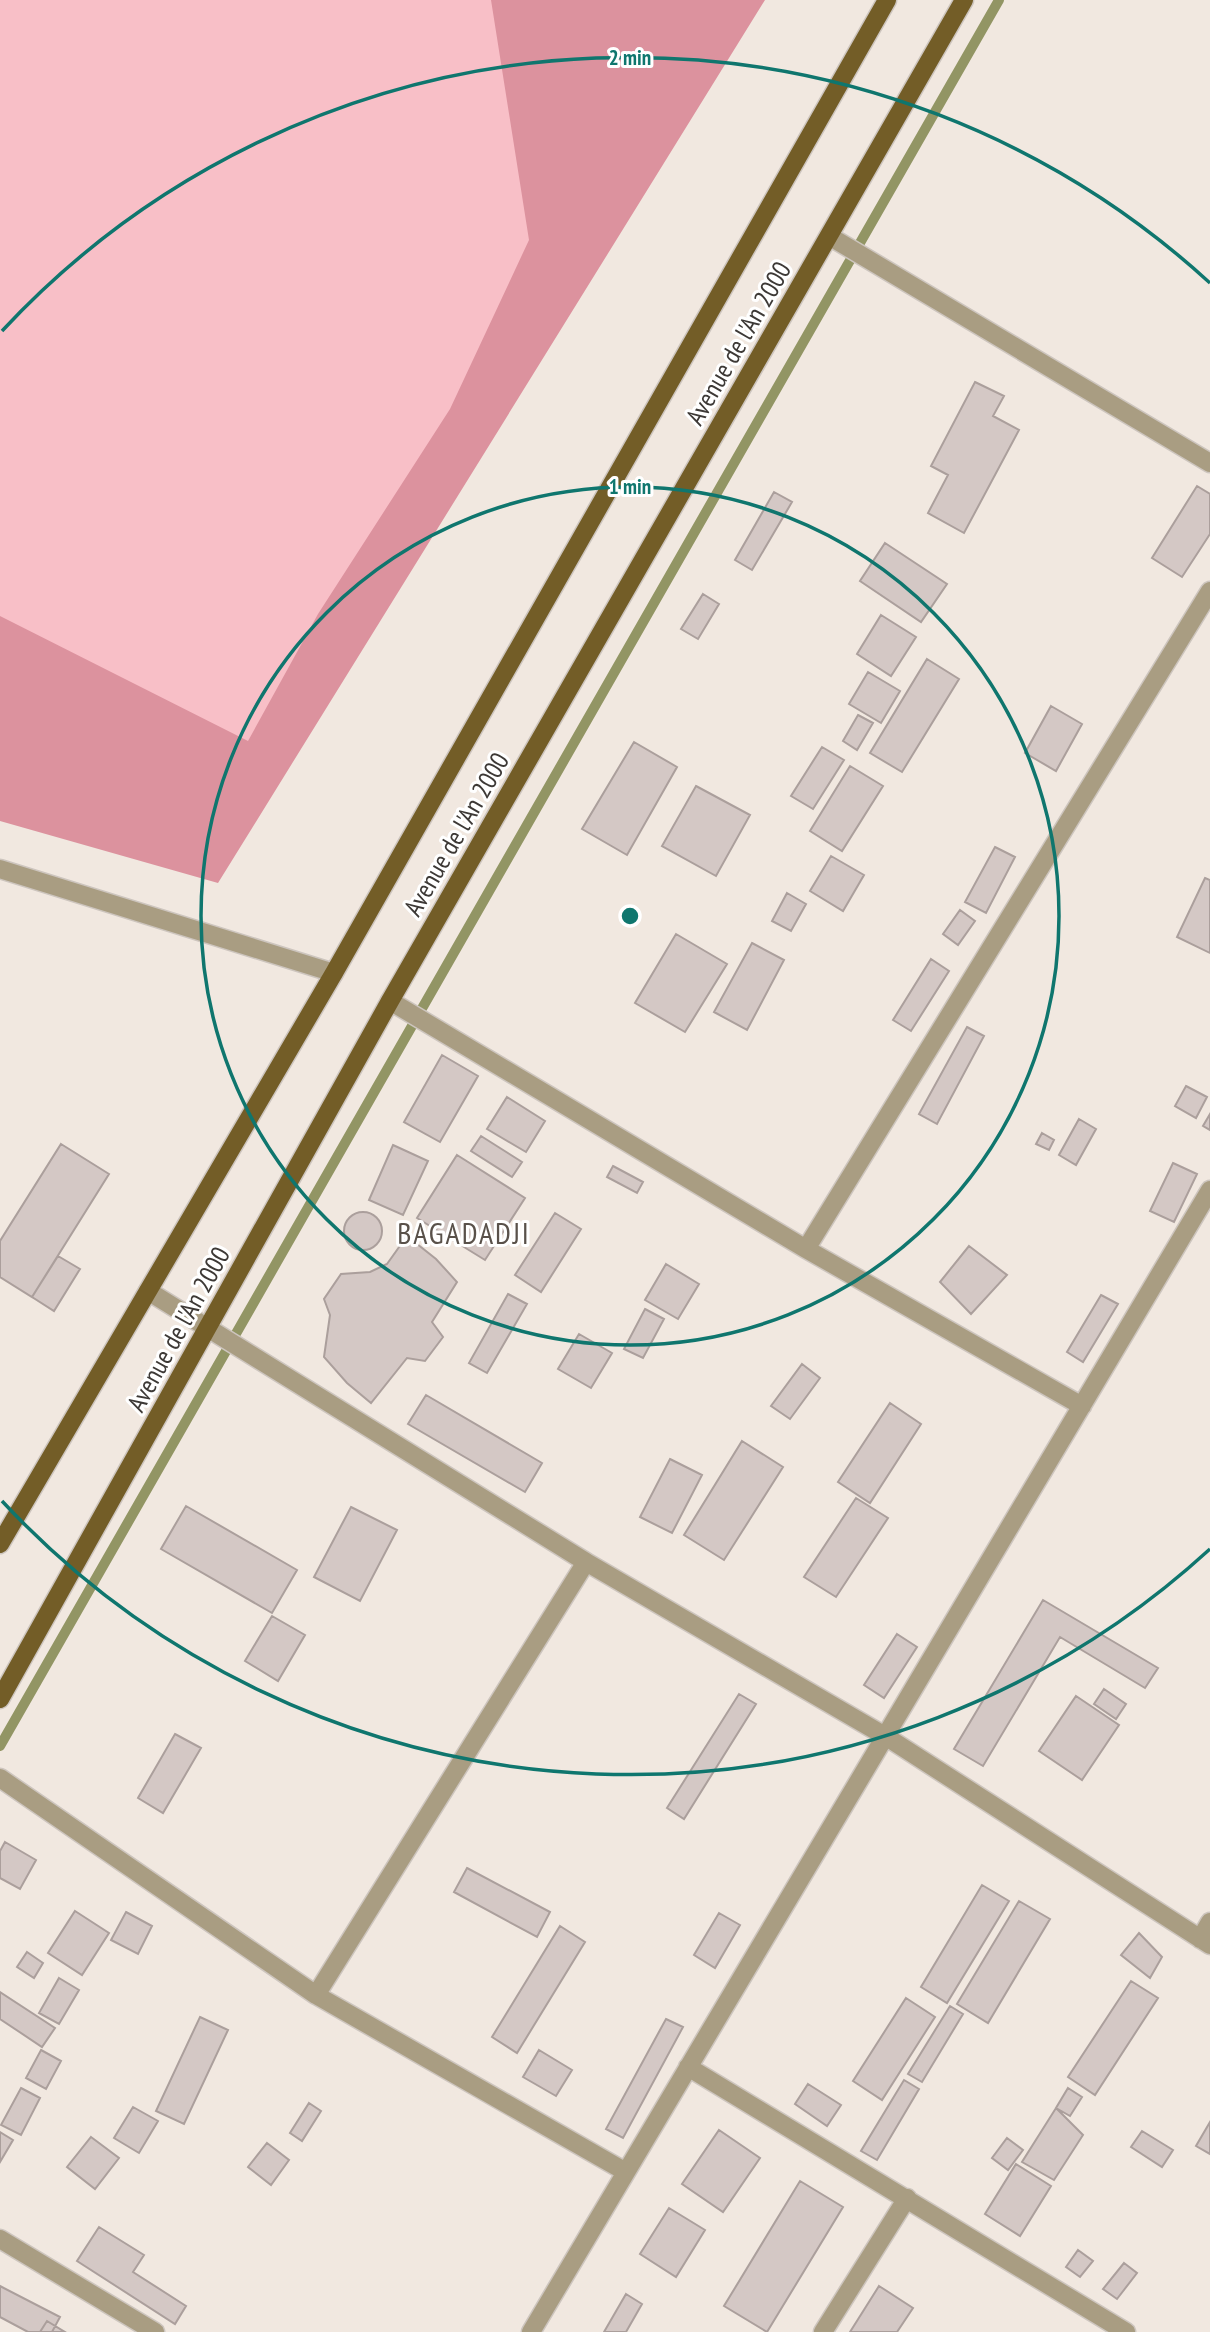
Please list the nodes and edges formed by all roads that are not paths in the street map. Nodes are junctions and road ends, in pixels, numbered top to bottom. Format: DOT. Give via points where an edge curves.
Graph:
graph roads {
  1 [pos="887,0"];
  2 [pos="964,0"];
  3 [pos="830,236"];
  4 [pos="1210,463"];
  5 [pos="1210,591"];
  6 [pos="0,869"];
  7 [pos="334,973"];
  8 [pos="390,1001"];
  9 [pos="1210,1190"];
  10 [pos="806,1249"];
  11 [pos="148,1291"];
  12 [pos="208,1330"];
  13 [pos="1082,1406"];
  14 [pos="0,1544"];
  15 [pos="586,1562"];
  16 [pos="0,1699"];
  17 [pos="885,1736"];
  18 [pos="0,1778"];
  19 [pos="1210,1922"];
  20 [pos="1205,1942"];
  21 [pos="316,1996"];
  22 [pos="688,2067"];
  23 [pos="626,2172"];
  24 [pos="907,2198"];
  25 [pos="0,2239"];
  26 [pos="134,2326"];
  27 [pos="155,2332"];
  28 [pos="531,2332"];
  29 [pos="823,2332"];
  30 [pos="1126,2332"];
  1 -- 7 [label="main road, Avenue de l'An 2000"];
  2 -- 3 [label="main road, Avenue de l'An 2000"];
  3 -- 4 [label="street"];
  3 -- 8 [label="main road, Avenue de l'An 2000"];
  5 -- 10 [label="street"];
  6 -- 7 [label="street"];
  7 -- 11 [label="main road, Avenue de l'An 2000"];
  8 -- 10 [label="street"];
  8 -- 12 [label="main road, Avenue de l'An 2000"];
  9 -- 13 [label="street"];
  10 -- 13 [label="street"];
  11 -- 12 [label="street"];
  11 -- 14 [label="main road, Avenue de l'An 2000"];
  12 -- 15 [label="street"];
  12 -- 16 [label="main road, Avenue de l'An 2000"];
  13 -- 17 [label="street"];
  15 -- 17 [label="street"];
  15 -- 21 [label="street"];
  17 -- 20 [label="street"];
  17 -- 22 [label="street"];
  18 -- 21 [label="street"];
  19 -- 20 [label="street"];
  21 -- 23 [label="street"];
  22 -- 23 [label="street"];
  22 -- 24 [label="street"];
  23 -- 28 [label="street"];
  24 -- 29 [label="street"];
  24 -- 30 [label="street"];
  25 -- 26 [label="street"];
  26 -- 27 [label="street"];
}
